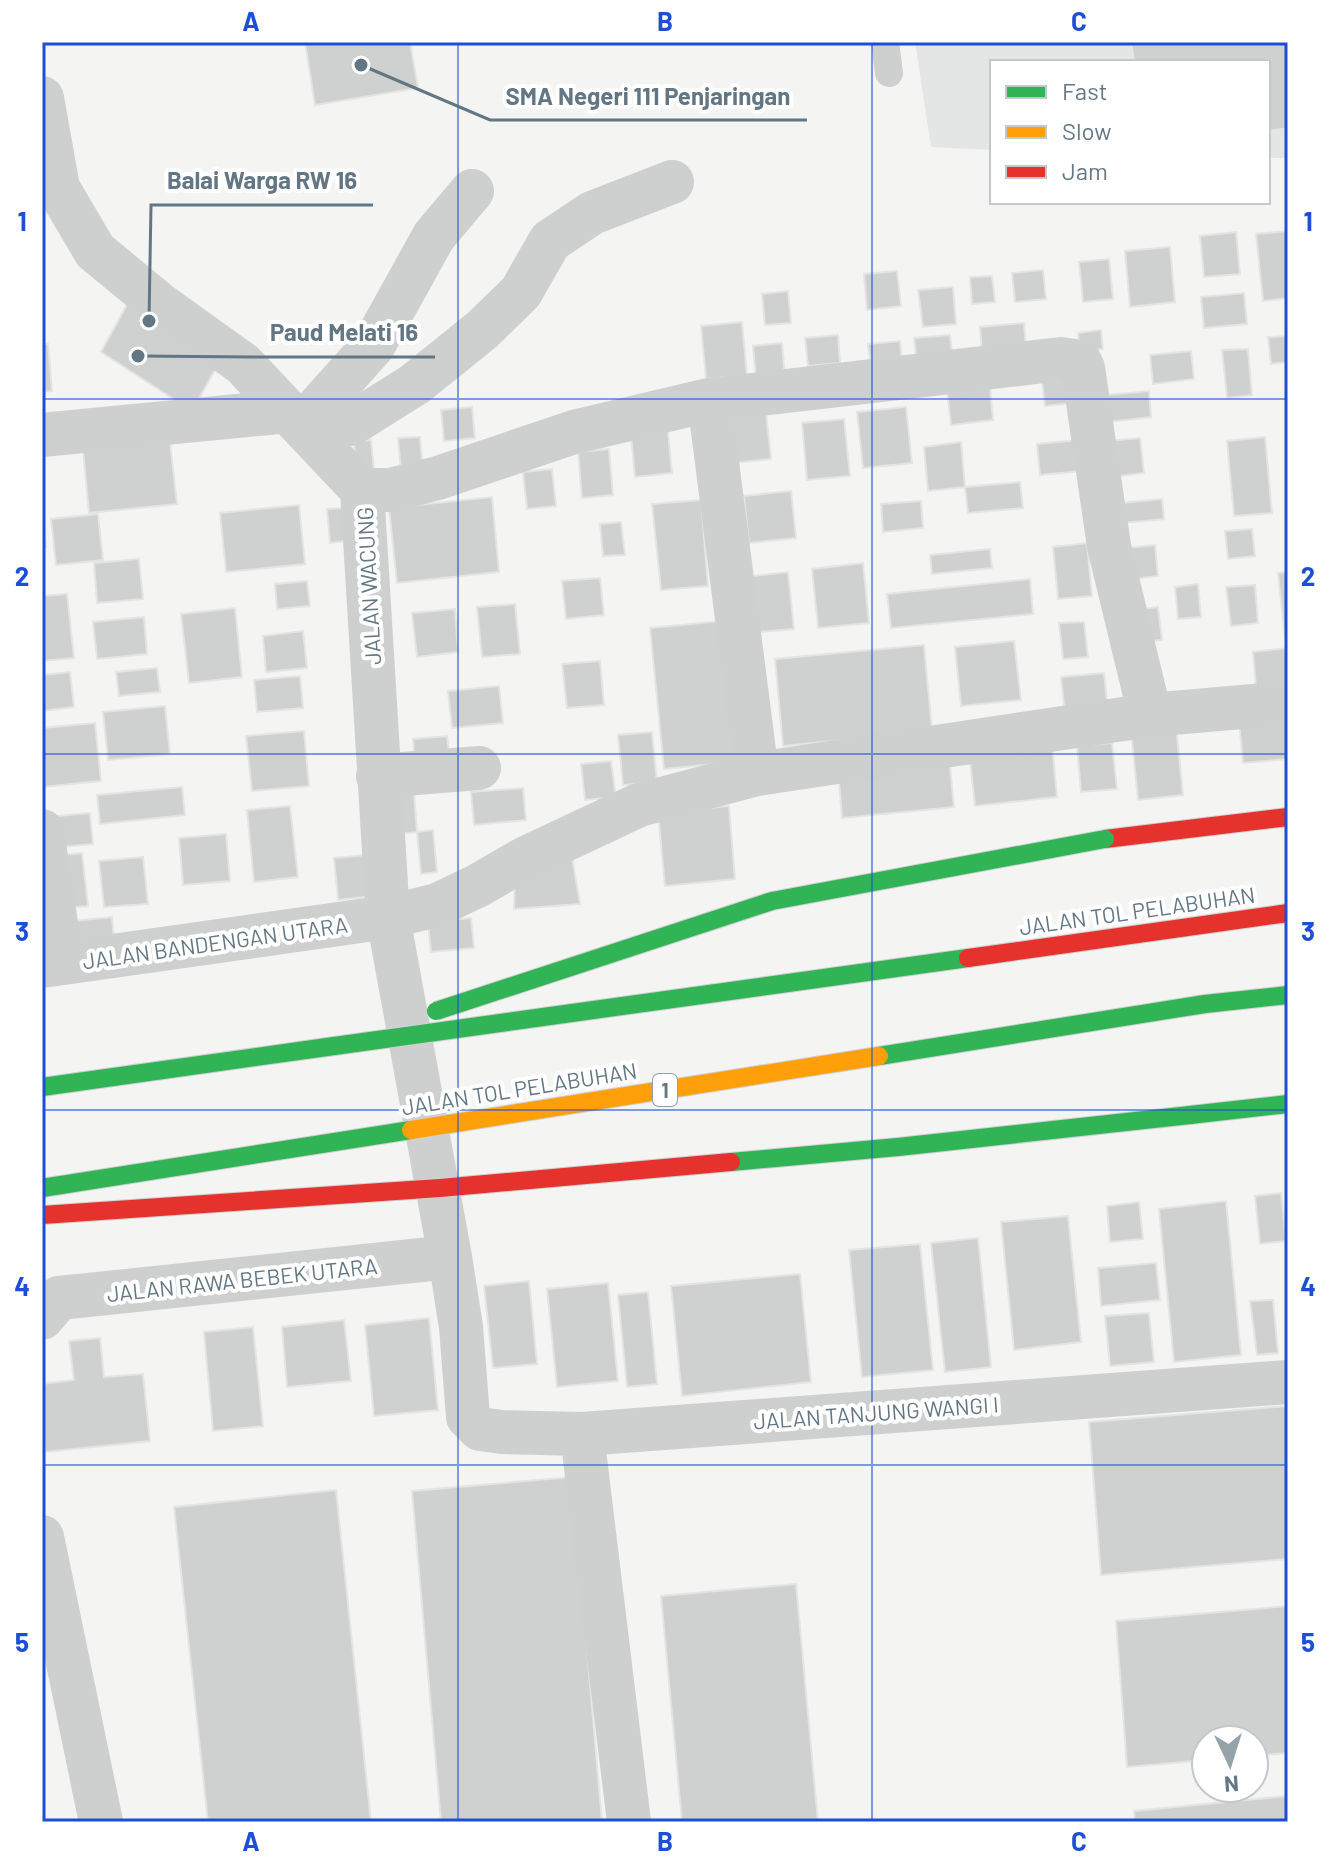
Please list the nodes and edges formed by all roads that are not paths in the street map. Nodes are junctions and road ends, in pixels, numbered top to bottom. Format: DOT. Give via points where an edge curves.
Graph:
graph roads {
  1 [pos="885,42"];
  2 [pos="889,73"];
  3 [pos="42,98"];
  4 [pos="672,182"];
  5 [pos="472,191"];
  6 [pos="709,400"];
  7 [pos="300,423"];
  8 [pos="42,435"];
  9 [pos="362,490"];
  10 [pos="1288,703"];
  11 [pos="1150,715"];
  12 [pos="479,768"];
  13 [pos="757,774"];
  14 [pos="378,776"];
  15 [pos="1288,817"];
  16 [pos="42,831"];
  17 [pos="1288,913"];
  18 [pos="388,917"];
  19 [pos="52,965"];
  20 [pos="1288,995"];
  21 [pos="327,1047"];
  22 [pos="42,1087"];
  23 [pos="1288,1104"];
  24 [pos="42,1188"];
  25 [pos="42,1215"];
  26 [pos="450,1257"];
  27 [pos="42,1318"];
  28 [pos="1288,1382"];
  29 [pos="468,1417"];
  30 [pos="582,1434"];
  31 [pos="42,1537"];
  32 [pos="101,1822"];
  33 [pos="629,1822"];
  1 -- 2 [label="lane"];
  3 -- 7 [label="street, JALAN WACUNG" via="58,188 95,251 243,364"];
  4 -- 7 [label="street" via="592,213 550,241 521,292 415,384 353,423"];
  5 -- 7 [label="street" via="434,236 373,346"];
  6 -- 9 [label="street" via="574,432 438,478 390,490"];
  6 -- 11 [label="street" via="1061,359 1080,362 1109,546"];
  6 -- 13 [label="street"];
  7 -- 8 [label="street"];
  7 -- 9 [label="street, JALAN WACUNG"];
  9 -- 14 [label="street, JALAN WACUNG"];
  10 -- 11 [label="street, JALAN BANDENGAN UTARA"];
  11 -- 13 [label="street, JALAN BANDENGAN UTARA"];
  12 -- 14 [label="street"];
  13 -- 18 [label="street, JALAN BANDENGAN UTARA" via="639,805 437,905"];
  14 -- 18 [label="street, JALAN WACUNG"];
  15 -- 21 [label="highway, bridge" via="1105,839 772,901"];
  16 -- 19 [label="street"];
  17 -- 21 [label="highway, JALAN TOL PELABUHAN, bridge"];
  18 -- 19 [label="street, JALAN BANDENGAN UTARA"];
  18 -- 26 [label="street, JALAN WACUNG"];
  20 -- 24 [label="highway, JALAN TOL PELABUHAN / 1, bridge"];
  21 -- 22 [label="highway, JALAN TOL PELABUHAN"];
  23 -- 25 [label="highway, bridge" via="898,1147 440,1188"];
  26 -- 27 [label="street, JALAN RAWA BEBEK UTARA" via="59,1298"];
  26 -- 29 [label="street, JALAN WACUNG"];
  28 -- 30 [label="street, JALAN TANJUNG WANGI I"];
  29 -- 30 [label="street, JALAN TANJUNG WANGI I" via="480,1429"];
  30 -- 33 [label="street"];
  31 -- 32 [label="street"];
}
